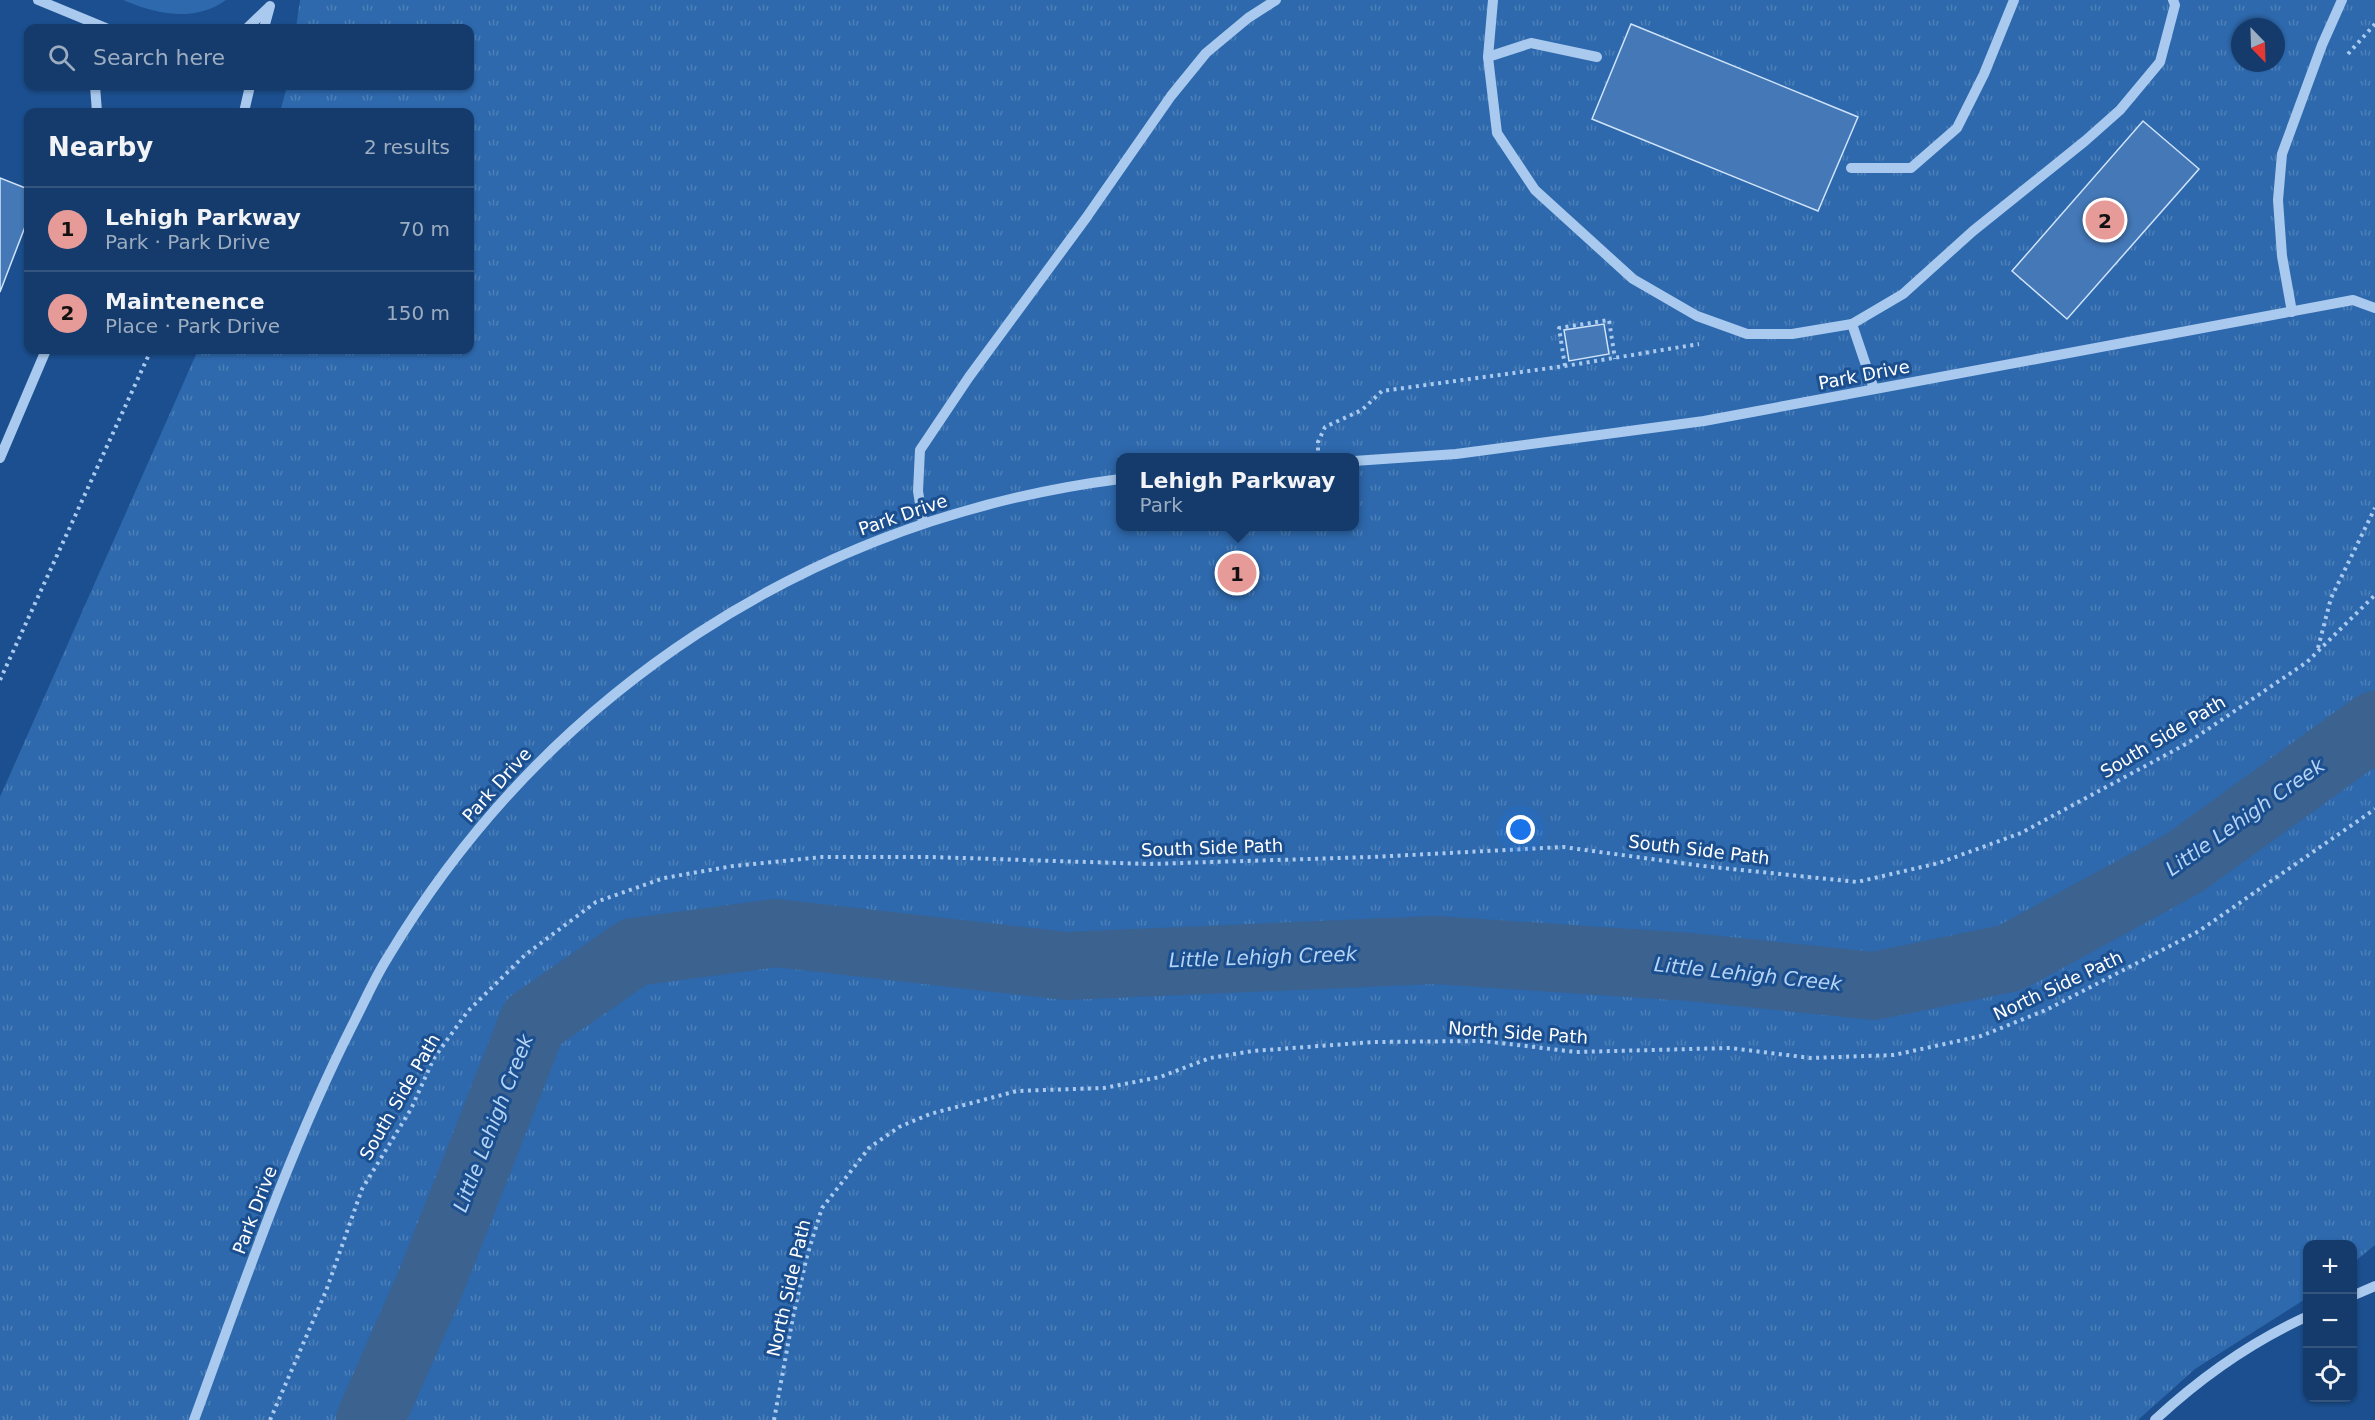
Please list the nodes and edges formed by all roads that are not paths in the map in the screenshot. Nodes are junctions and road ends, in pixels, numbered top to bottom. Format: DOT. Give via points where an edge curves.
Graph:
graph roads {
  1 [pos="38,0"];
  2 [pos="1276,0"];
  3 [pos="1494,0"];
  4 [pos="2014,0"];
  5 [pos="2173,0"];
  6 [pos="2342,0"];
  7 [pos="270,3"];
  8 [pos="83,24"];
  9 [pos="252,24"];
  10 [pos="265,24"];
  11 [pos="1488,57"];
  12 [pos="1597,57"];
  13 [pos="95,90"];
  14 [pos="249,90"];
  15 [pos="97,108"];
  16 [pos="245,108"];
  17 [pos="1851,168"];
  18 [pos="2375,308"];
  19 [pos="2292,312"];
  20 [pos="1852,324"];
  21 [pos="44,354"];
  22 [pos="1874,389"];
  23 [pos="0,458"];
  24 [pos="1359,461"];
  25 [pos="1116,480"];
  26 [pos="923,523"];
  27 [pos="2375,1286"];
  28 [pos="2357,1294"];
  29 [pos="2303,1318"];
  30 [pos="194,1420"];
  31 [pos="2155,1420"];
  1 -- 8 [label="street"];
  2 -- 26 [label="street" via="1206,53 1171,96 951,404 920,450 918,491"];
  3 -- 11 [label="street"];
  4 -- 17 [label="street" via="1957,128 1911,168"];
  5 -- 20 [label="street" via="2160,62 2120,110 1903,294"];
  6 -- 19 [label="street" via="2282,154 2278,200"];
  7 -- 9 [label="street"];
  7 -- 10 [label="street"];
  11 -- 12 [label="street" via="1531,43"];
  11 -- 20 [label="street" via="1497,133 1535,190 1633,279 1697,316 1747,334 1792,334"];
  13 -- 15 [label="street"];
  14 -- 16 [label="street"];
  18 -- 19 [label="street, Park Drive" via="2353,300"];
  19 -- 22 [label="street, Park Drive"];
  20 -- 22 [label="street"];
  21 -- 23 [label="street"];
  22 -- 24 [label="street, Park Drive" via="1692,423 1456,454"];
  25 -- 26 [label="street, Park Drive" via="1020,496"];
  26 -- 30 [label="street, Park Drive" via="828,560 739,606 655,662 576,725 505,796 455,857 386,959 332,1067 284,1178"];
  27 -- 28 [label="street"];
  29 -- 31 [label="street" via="2233,1359"];
}
